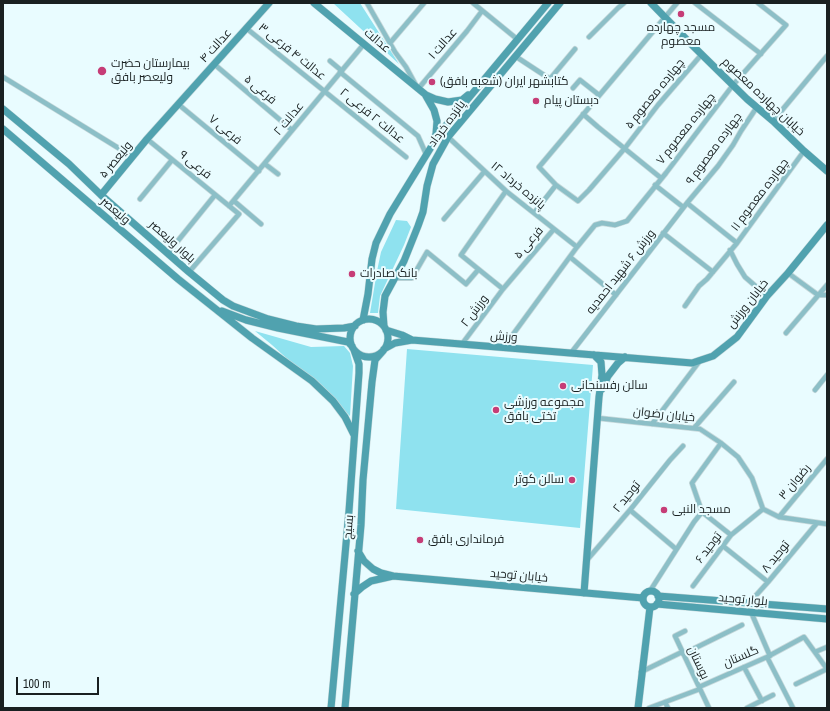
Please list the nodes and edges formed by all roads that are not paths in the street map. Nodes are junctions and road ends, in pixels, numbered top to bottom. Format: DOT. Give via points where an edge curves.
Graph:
graph roads {
  1 [pos="269,3"];
  2 [pos="315,3"];
  3 [pos="367,3"];
  4 [pos="424,3"];
  5 [pos="473,3"];
  6 [pos="548,3"];
  7 [pos="560,3"];
  8 [pos="624,3"];
  9 [pos="651,3"];
  10 [pos="677,3"];
  11 [pos="695,3"];
  12 [pos="758,3"];
  13 [pos="482,11"];
  14 [pos="665,16"];
  15 [pos="246,28"];
  16 [pos="589,36"];
  17 [pos="517,39"];
  18 [pos="390,43"];
  19 [pos="364,44"];
  20 [pos="575,50"];
  21 [pos="702,54"];
  22 [pos="761,54"];
  23 [pos="515,56"];
  24 [pos="827,56"];
  25 [pos="330,61"];
  26 [pos="214,64"];
  27 [pos="341,71"];
  28 [pos="3,77"];
  29 [pos="733,85"];
  30 [pos="573,88"];
  31 [pos="418,89"];
  32 [pos="475,90"];
  33 [pos="325,91"];
  34 [pos="599,95"];
  35 [pos="426,96"];
  36 [pos="178,104"];
  37 [pos="757,107"];
  38 [pos="3,110"];
  39 [pos="583,114"];
  40 [pos="773,121"];
  41 [pos="3,129"];
  42 [pos="292,130"];
  43 [pos="448,137"];
  44 [pos="147,139"];
  45 [pos="625,148"];
  46 [pos="804,151"];
  47 [pos="136,152"];
  48 [pos="426,154"];
  49 [pos="406,157"];
  50 [pos="172,160"];
  51 [pos="265,164"];
  52 [pos="259,171"];
  53 [pos="827,171"];
  54 [pos="484,172"];
  55 [pos="278,174"];
  56 [pos="661,178"];
  57 [pos="556,185"];
  58 [pos="655,185"];
  59 [pos="506,192"];
  60 [pos="101,195"];
  61 [pos="215,195"];
  62 [pos="140,199"];
  63 [pos="234,201"];
  64 [pos="687,203"];
  65 [pos="230,206"];
  66 [pos="683,207"];
  67 [pos="534,213"];
  68 [pos="444,219"];
  69 [pos="261,224"];
  70 [pos="827,225"];
  71 [pos="554,229"];
  72 [pos="663,233"];
  73 [pos="737,243"];
  74 [pos="577,247"];
  75 [pos="730,250"];
  76 [pos="168,253"];
  77 [pos="570,257"];
  78 [pos="478,270"];
  79 [pos="189,272"];
  80 [pos="713,272"];
  81 [pos="788,273"];
  82 [pos="395,278"];
  83 [pos="827,285"];
  84 [pos="504,289"];
  85 [pos="616,295"];
  86 [pos="818,295"];
  87 [pos="827,295"];
  88 [pos="767,296"];
  89 [pos="685,306"];
  90 [pos="214,308"];
  91 [pos="363,320"];
  92 [pos="355,326"];
  93 [pos="385,328"];
  94 [pos="786,333"];
  95 [pos="412,340"];
  96 [pos="462,344"];
  97 [pos="353,348"];
  98 [pos="503,348"];
  99 [pos="384,350"];
  100 [pos="571,353"];
  101 [pos="594,355"];
  102 [pos="625,357"];
  103 [pos="700,360"];
  104 [pos="827,375"];
  105 [pos="734,382"];
  106 [pos="815,390"];
  107 [pos="599,397"];
  108 [pos="597,418"];
  109 [pos="652,424"];
  110 [pos="694,428"];
  111 [pos="354,435"];
  112 [pos="721,443"];
  113 [pos="683,446"];
  114 [pos="827,459"];
  115 [pos="351,479"];
  116 [pos="363,480"];
  117 [pos="763,509"];
  118 [pos="630,510"];
  119 [pos="349,511"];
  120 [pos="361,512"];
  121 [pos="702,512"];
  122 [pos="779,517"];
  123 [pos="817,523"];
  124 [pos="827,524"];
  125 [pos="731,535"];
  126 [pos="723,546"];
  127 [pos="358,550"];
  128 [pos="676,550"];
  129 [pos="587,560"];
  130 [pos="393,576"];
  131 [pos="768,582"];
  132 [pos="693,586"];
  133 [pos="650,591"];
  134 [pos="584,593"];
  135 [pos="354,594"];
  136 [pos="658,596"];
  137 [pos="674,597"];
  138 [pos="643,598"];
  139 [pos="750,602"];
  140 [pos="657,604"];
  141 [pos="672,605"];
  142 [pos="650,607"];
  143 [pos="826,607"];
  144 [pos="751,612"];
  145 [pos="827,619"];
  146 [pos="742,625"];
  147 [pos="685,631"];
  148 [pos="827,647"];
  149 [pos="815,652"];
  150 [pos="683,653"];
  151 [pos="769,657"];
  152 [pos="744,667"];
  153 [pos="827,669"];
  154 [pos="642,672"];
  155 [pos="796,684"];
  156 [pos="699,688"];
  157 [pos="774,695"];
  158 [pos="762,701"];
  159 [pos="665,702"];
  160 [pos="331,708"];
  161 [pos="344,708"];
  162 [pos="638,708"];
  163 [pos="649,708"];
  164 [pos="668,708"];
  165 [pos="709,708"];
  166 [pos="746,708"];
  167 [pos="793,708"];
  1 -- 15 [label="main road, عدالت ۴"];
  2 -- 19 [label="main road, عدالت"];
  3 -- 18 [label="street"];
  4 -- 18 [label="street"];
  5 -- 13 [label="street"];
  6 -- 17 [label="main road, پانزده خرداد"];
  7 -- 23 [label="main road, پانزده خرداد"];
  8 -- 16 [label="street"];
  9 -- 14 [label="main road, خیابان چهارده معصوم"];
  10 -- 14 [label="street"];
  11 -- 22 [label="street"];
  12 -- 22 [label="street, چهارده معصوم ۷" via="786,25"];
  13 -- 17 [label="street"];
  13 -- 31 [label="street, عدالت ۱"];
  14 -- 21 [label="main road, خیابان چهارده معصوم"];
  14 -- 34 [label="street"];
  15 -- 26 [label="main road, عدالت ۴"];
  15 -- 33 [label="street, عدالت ۴ فرعی ۳"];
  17 -- 32 [label="main road, پانزده خرداد"];
  18 -- 31 [label="street"];
  19 -- 27 [label="street, عدالت ۲"];
  19 -- 31 [label="main road, عدالت"];
  20 -- 23 [label="street" via="550,80"];
  21 -- 29 [label="main road, خیابان چهارده معصوم"];
  21 -- 45 [label="street, چهارده معصوم ۵"];
  22 -- 29 [label="street, چهارده معصوم ۷"];
  23 -- 43 [label="main road, پانزده خرداد"];
  24 -- 40 [label="street"];
  25 -- 27 [label="street"];
  26 -- 36 [label="main road, عدالت ۴"];
  26 -- 42 [label="street, فرعی ۵"];
  27 -- 33 [label="street, عدالت ۲"];
  27 -- 48 [label="street" via="418,136"];
  28 -- 47 [label="street" via="120,149"];
  29 -- 37 [label="main road, خیابان چهارده معصوم"];
  29 -- 56 [label="street, چهارده معصوم ۷"];
  30 -- 34 [label="street" via="580,80"];
  31 -- 35 [label="main road, عدالت"];
  32 -- 35 [label="main road, عدالت" via="462,100 448,102"];
  32 -- 48 [label="main road, پانزده خرداد"];
  33 -- 42 [label="street, عدالت ۲"];
  33 -- 49 [label="street, عدالت ۲ فرعی ۲"];
  34 -- 39 [label="street"];
  35 -- 48 [label="main road, عدالت" via="437,121 436,134"];
  36 -- 44 [label="main road, عدالت ۴"];
  36 -- 52 [label="street, فرعی ۷"];
  37 -- 40 [label="main road, خیابان چهارده معصوم"];
  37 -- 64 [label="street, چهارده معصوم ۹" via="718,166"];
  38 -- 60 [label="main road, بلوار ولیعصر" via="69,164"];
  39 -- 45 [label="street"];
  39 -- 57 [label="street" via="539,167"];
  40 -- 46 [label="main road, خیابان چهارده معصوم"];
  41 -- 90 [label="main road, ولیعصر"];
  42 -- 51 [label="street, عدالت ۲"];
  43 -- 54 [label="street, پانزده خرداد ۱۲"];
  43 -- 82 [label="main road, پانزده خرداد" via="434,164 423,212"];
  44 -- 47 [label="main road, ولیعصر ۵"];
  44 -- 50 [label="street, فرعی ۹"];
  45 -- 56 [label="street"];
  45 -- 57 [label="street, چهارده معصوم ۵" via="578,201"];
  46 -- 53 [label="main road, خیابان چهارده معصوم"];
  46 -- 73 [label="street, چهارده معصوم ۱۱"];
  47 -- 60 [label="main road, ولیعصر ۵"];
  48 -- 91 [label="main road, پانزده خرداد" via="376,243"];
  50 -- 61 [label="street, فرعی ۹"];
  50 -- 62 [label="street"];
  51 -- 52 [label="street, عدالت ۲"];
  51 -- 55 [label="street"];
  52 -- 63 [label="street, عدالت ۲"];
  54 -- 59 [label="street, پانزده خرداد ۱۲"];
  54 -- 68 [label="street"];
  56 -- 58 [label="street, چهارده معصوم ۷"];
  57 -- 67 [label="street"];
  58 -- 66 [label="street"];
  58 -- 74 [label="street, چهارده معصوم ۷" via="627,220 615,225 602,223 595,226"];
  59 -- 67 [label="street, پانزده خرداد ۱۲"];
  59 -- 78 [label="street" via="461,255"];
  60 -- 76 [label="main road, بلوار ولیعصر"];
  61 -- 65 [label="street, فرعی ۹"];
  61 -- 76 [label="street"];
  63 -- 65 [label="street, عدالت ۲"];
  63 -- 69 [label="street"];
  64 -- 66 [label="street, ورزش ۶ شهید احمدیه"];
  64 -- 73 [label="street"];
  65 -- 79 [label="street" via="239,214"];
  66 -- 72 [label="street, ورزش ۶ شهید احمدیه"];
  67 -- 71 [label="street, پانزده خرداد ۱۲"];
  70 -- 81 [label="main road, خیابان ورزش"];
  71 -- 74 [label="street, پانزده خرداد ۱۲"];
  71 -- 84 [label="street, فرعی ۵"];
  72 -- 80 [label="street"];
  72 -- 85 [label="street, ورزش ۶ شهید احمدیه"];
  73 -- 75 [label="street, چهارده معصوم ۱۱"];
  74 -- 77 [label="street, چهارده معصوم ۷"];
  75 -- 80 [label="street, چهارده معصوم ۱۱"];
  75 -- 88 [label="street" via="745,277"];
  76 -- 79 [label="main road, بلوار ولیعصر"];
  77 -- 85 [label="street"];
  77 -- 98 [label="street, چهارده معصوم ۷"];
  78 -- 82 [label="street" via="466,284 427,252 412,278"];
  78 -- 84 [label="street"];
  79 -- 92 [label="main road, بلوار ولیعصر" via="233,306 268,318 316,329"];
  80 -- 89 [label="street, چهارده معصوم ۱۱"];
  81 -- 86 [label="street"];
  81 -- 88 [label="main road, خیابان ورزش"];
  82 -- 93 [label="main road, پانزده خرداد" via="386,296 383,312"];
  83 -- 86 [label="street"];
  84 -- 96 [label="street, ورزش ۲"];
  85 -- 100 [label="street, ورزش ۶ شهید احمدیه"];
  86 -- 87 [label="street"];
  86 -- 94 [label="street"];
  88 -- 103 [label="main road, خیابان ورزش" via="737,337 713,356"];
  90 -- 97 [label="main road, ولیعصر" via="246,320 348,342"];
  90 -- 111 [label="main road, ولیعصر" via="312,381 333,401"];
  91 -- 92 [label="main road"];
  91 -- 93 [label="main road" via="374,320"];
  92 -- 97 [label="main road" via="350,335"];
  93 -- 95 [label="main road, ورزش"];
  93 -- 99 [label="main road" via="388,340"];
  95 -- 96 [label="main road, ورزش"];
  95 -- 99 [label="main road, ورزش" via="395,343"];
  96 -- 98 [label="main road, ورزش"];
  97 -- 99 [label="main road" via="368,357"];
  97 -- 111 [label="main road, بسیج" via="359,364"];
  98 -- 100 [label="main road, ورزش"];
  99 -- 116 [label="main road, بسیج" via="375,360 373,369"];
  100 -- 101 [label="main road, ورزش"];
  101 -- 102 [label="main road, خیابان ورزش"];
  101 -- 107 [label="main road" via="601,362"];
  102 -- 103 [label="main road, خیابان ورزش" via="692,363"];
  102 -- 107 [label="main road" via="608,376"];
  103 -- 109 [label="street"];
  104 -- 106 [label="street"];
  105 -- 110 [label="street"];
  107 -- 108 [label="main road"];
  108 -- 109 [label="street, خیابان رضوان"];
  108 -- 129 [label="main road"];
  109 -- 110 [label="street, خیابان رضوان"];
  110 -- 112 [label="street, خیابان رضوان" via="700,429"];
  111 -- 115 [label="main road, بسیج"];
  112 -- 117 [label="street, خیابان رضوان" via="738,457 752,478"];
  112 -- 121 [label="street" via="692,483"];
  113 -- 118 [label="street, توحید ۲"];
  114 -- 122 [label="street, رضوان ۳"];
  115 -- 116 [label="main road" via="354,483"];
  115 -- 119 [label="main road, بسیج"];
  116 -- 120 [label="main road, بسیج"];
  117 -- 122 [label="street"];
  117 -- 125 [label="street, توحید ۶"];
  118 -- 128 [label="street"];
  118 -- 129 [label="street, توحید ۲"];
  119 -- 120 [label="main road" via="358,508"];
  119 -- 160 [label="main road, بسیج"];
  120 -- 127 [label="main road, بسیج"];
  121 -- 125 [label="street"];
  121 -- 128 [label="street"];
  122 -- 123 [label="street"];
  123 -- 124 [label="street"];
  123 -- 131 [label="street, توحید ۸"];
  125 -- 126 [label="street, توحید ۶"];
  126 -- 131 [label="street"];
  126 -- 132 [label="street, توحید ۶"];
  127 -- 130 [label="main road" via="364,562 373,569"];
  127 -- 135 [label="main road, بسیج"];
  128 -- 133 [label="street"];
  129 -- 134 [label="main road"];
  130 -- 134 [label="main road, خیابان توحید"];
  130 -- 135 [label="main road" via="371,581"];
  131 -- 139 [label="street, توحید ۸"];
  133 -- 136 [label="main road"];
  133 -- 138 [label="main road"];
  134 -- 138 [label="main road, خیابان توحید"];
  135 -- 161 [label="main road, بسیج"];
  136 -- 137 [label="main road, بلوار توحید"];
  136 -- 140 [label="main road"];
  137 -- 139 [label="main road, بلوار توحید"];
  137 -- 141 [label="main road"];
  138 -- 142 [label="main road"];
  139 -- 143 [label="main road, بلوار توحید"];
  140 -- 141 [label="main road, بلوار توحید"];
  140 -- 142 [label="main road"];
  141 -- 144 [label="main road, بلوار توحید"];
  142 -- 154 [label="main road"];
  144 -- 145 [label="main road, بلوار توحید"];
  144 -- 151 [label="street"];
  146 -- 150 [label="street"];
  147 -- 150 [label="street, بوستان" via="675,636"];
  148 -- 149 [label="street"];
  149 -- 151 [label="street, گلستان" via="804,637"];
  149 -- 153 [label="street"];
  150 -- 154 [label="street"];
  150 -- 156 [label="street, بوستان"];
  151 -- 152 [label="street, گلستان"];
  151 -- 167 [label="street"];
  152 -- 156 [label="street, گلستان"];
  152 -- 158 [label="street"];
  153 -- 155 [label="street"];
  154 -- 162 [label="main road"];
  156 -- 159 [label="street, گلستان"];
  156 -- 165 [label="street, بوستان"];
  157 -- 158 [label="street"];
  158 -- 166 [label="street"];
  159 -- 163 [label="street, گلستان"];
  159 -- 164 [label="street"];
}
